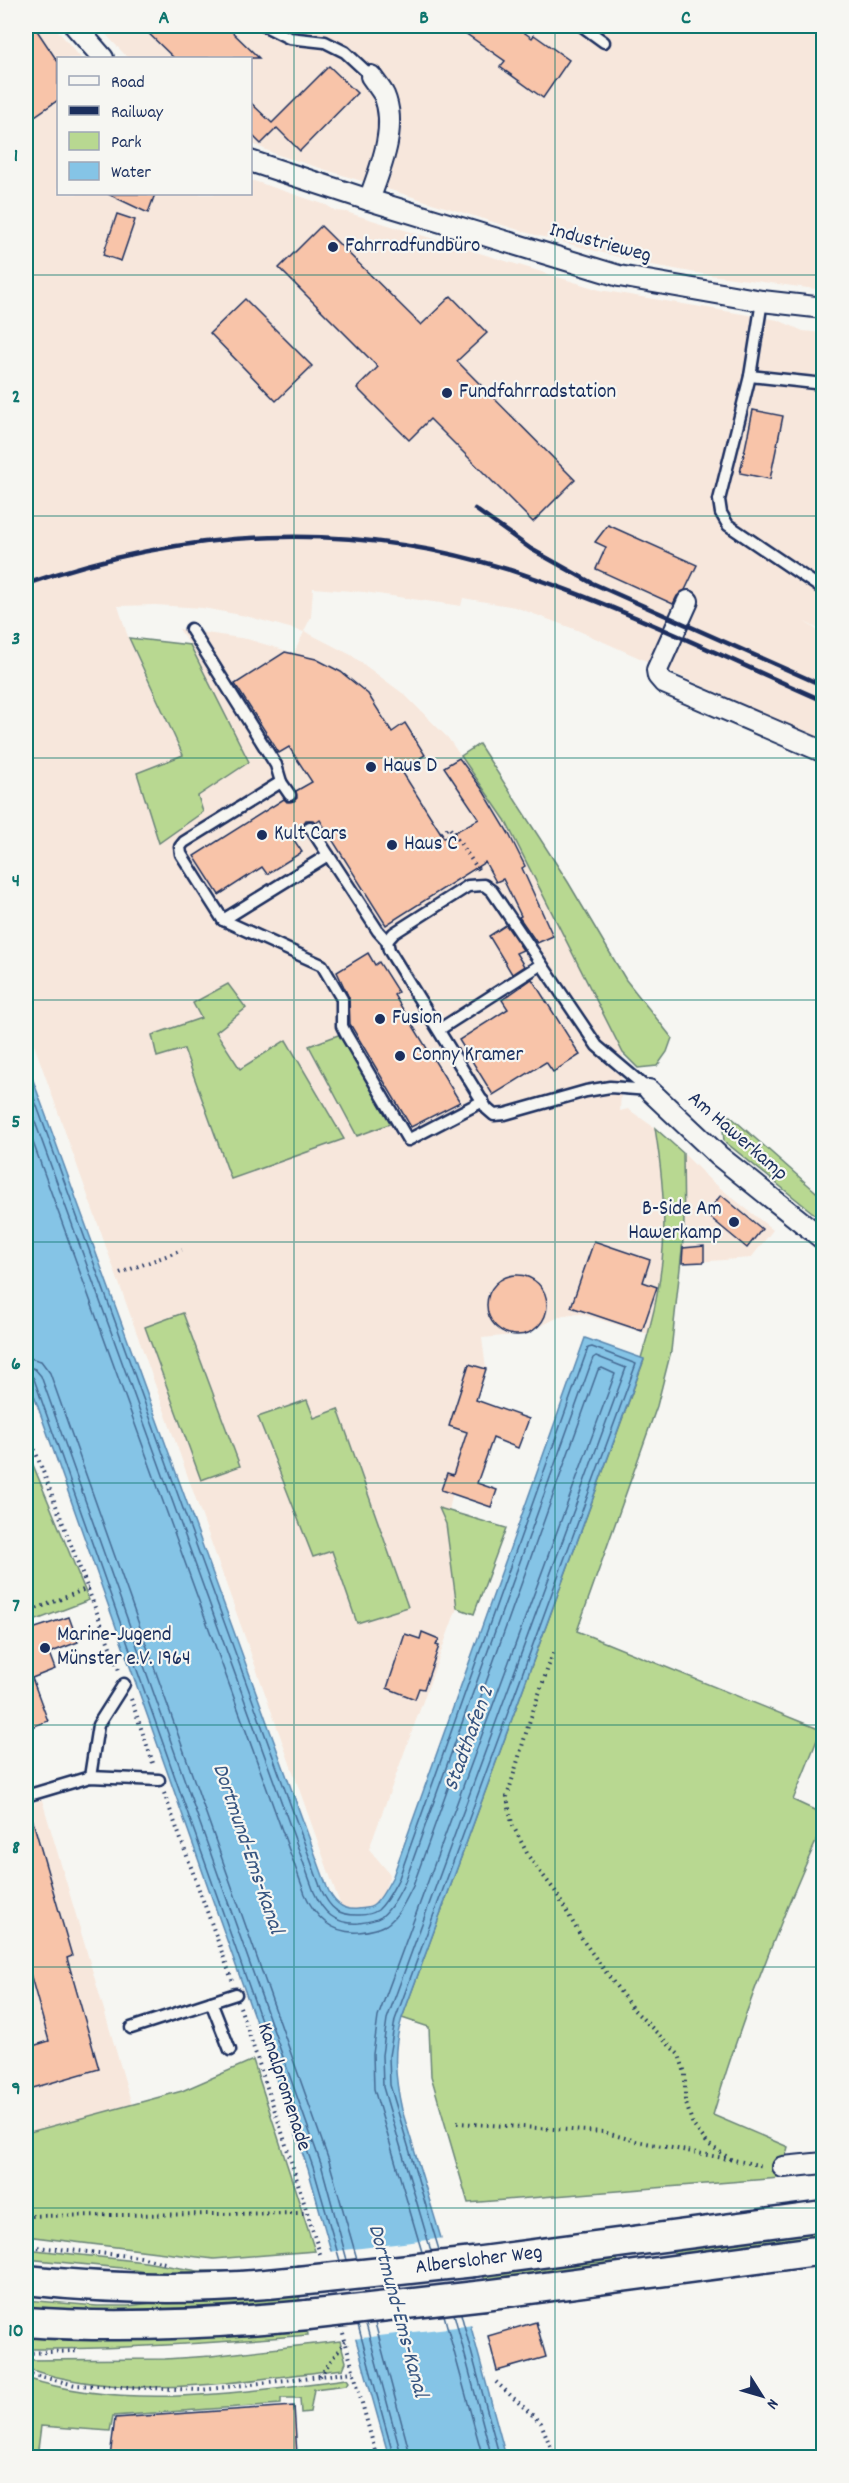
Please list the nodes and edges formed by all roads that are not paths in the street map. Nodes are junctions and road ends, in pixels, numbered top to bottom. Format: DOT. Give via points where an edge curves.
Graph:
graph roads {
  1 [pos="75,26"];
  2 [pos="265,26"];
  3 [pos="582,26"];
  4 [pos="604,42"];
  5 [pos="102,57"];
  6 [pos="371,76"];
  7 [pos="252,162"];
  8 [pos="369,200"];
  9 [pos="762,301"];
  10 [pos="824,308"];
  11 [pos="750,376"];
  12 [pos="824,384"];
  13 [pos="824,590"];
  14 [pos="688,601"];
  15 [pos="191,629"];
  16 [pos="824,752"];
  17 [pos="281,782"];
  18 [pos="290,795"];
  19 [pos="310,827"];
  20 [pos="328,855"];
  21 [pos="223,920"];
  22 [pos="387,941"];
  23 [pos="540,965"];
  24 [pos="440,1029"];
  25 [pos="650,1090"];
  26 [pos="483,1101"];
  27 [pos="824,1240"];
  28 [pos="124,1684"];
  29 [pos="90,1777"];
  30 [pos="159,1780"];
  31 [pos="26,1796"];
  32 [pos="236,1994"];
  33 [pos="211,2002"];
  34 [pos="131,2028"];
  35 [pos="230,2050"];
  36 [pos="824,2163"];
  37 [pos="783,2167"];
  38 [pos="824,2216"];
  39 [pos="824,2250"];
  40 [pos="26,2280"];
  41 [pos="26,2322"];
  1 -- 5 [label="street"];
  2 -- 6 [label="lane" via="289,38 325,42 345,52"];
  3 -- 4 [label="lane"];
  6 -- 8 [label="street" via="385,96 388,119 386,148"];
  7 -- 8 [label="street, Industrieweg"];
  8 -- 9 [label="street, Industrieweg" via="619,276"];
  9 -- 10 [label="street, Industrieweg"];
  9 -- 11 [label="lane"];
  11 -- 12 [label="lane"];
  11 -- 13 [label="lane" via="719,500 721,513 742,537"];
  14 -- 16 [label="street" via="657,670 664,683"];
  15 -- 17 [label="lane" via="276,765"];
  17 -- 18 [label="lane"];
  17 -- 21 [label="lane" via="180,848"];
  19 -- 20 [label="lane"];
  20 -- 21 [label="lane"];
  20 -- 22 [label="lane"];
  21 -- 26 [label="lane" via="322,964 342,999 342,1026 408,1140"];
  22 -- 23 [label="lane, Am Hawerkamp" via="468,886 484,885 492,891"];
  22 -- 24 [label="lane"];
  23 -- 24 [label="lane"];
  23 -- 25 [label="lane, Am Hawerkamp" via="597,1047"];
  24 -- 26 [label="lane"];
  25 -- 26 [label="lane" via="610,1087 494,1115"];
  25 -- 27 [label="street, Am Hawerkamp" via="719,1156"];
  28 -- 29 [label="lane" via="98,1725"];
  29 -- 30 [label="lane"];
  29 -- 31 [label="lane"];
  32 -- 33 [label="lane"];
  33 -- 34 [label="lane"];
  33 -- 35 [label="lane"];
  36 -- 37 [label="street"];
  38 -- 40 [label="main road, Albersloher Weg, bridge" via="298,2281 185,2289"];
  39 -- 41 [label="main road, Albersloher Weg, bridge" via="308,2315 171,2326"];
}
